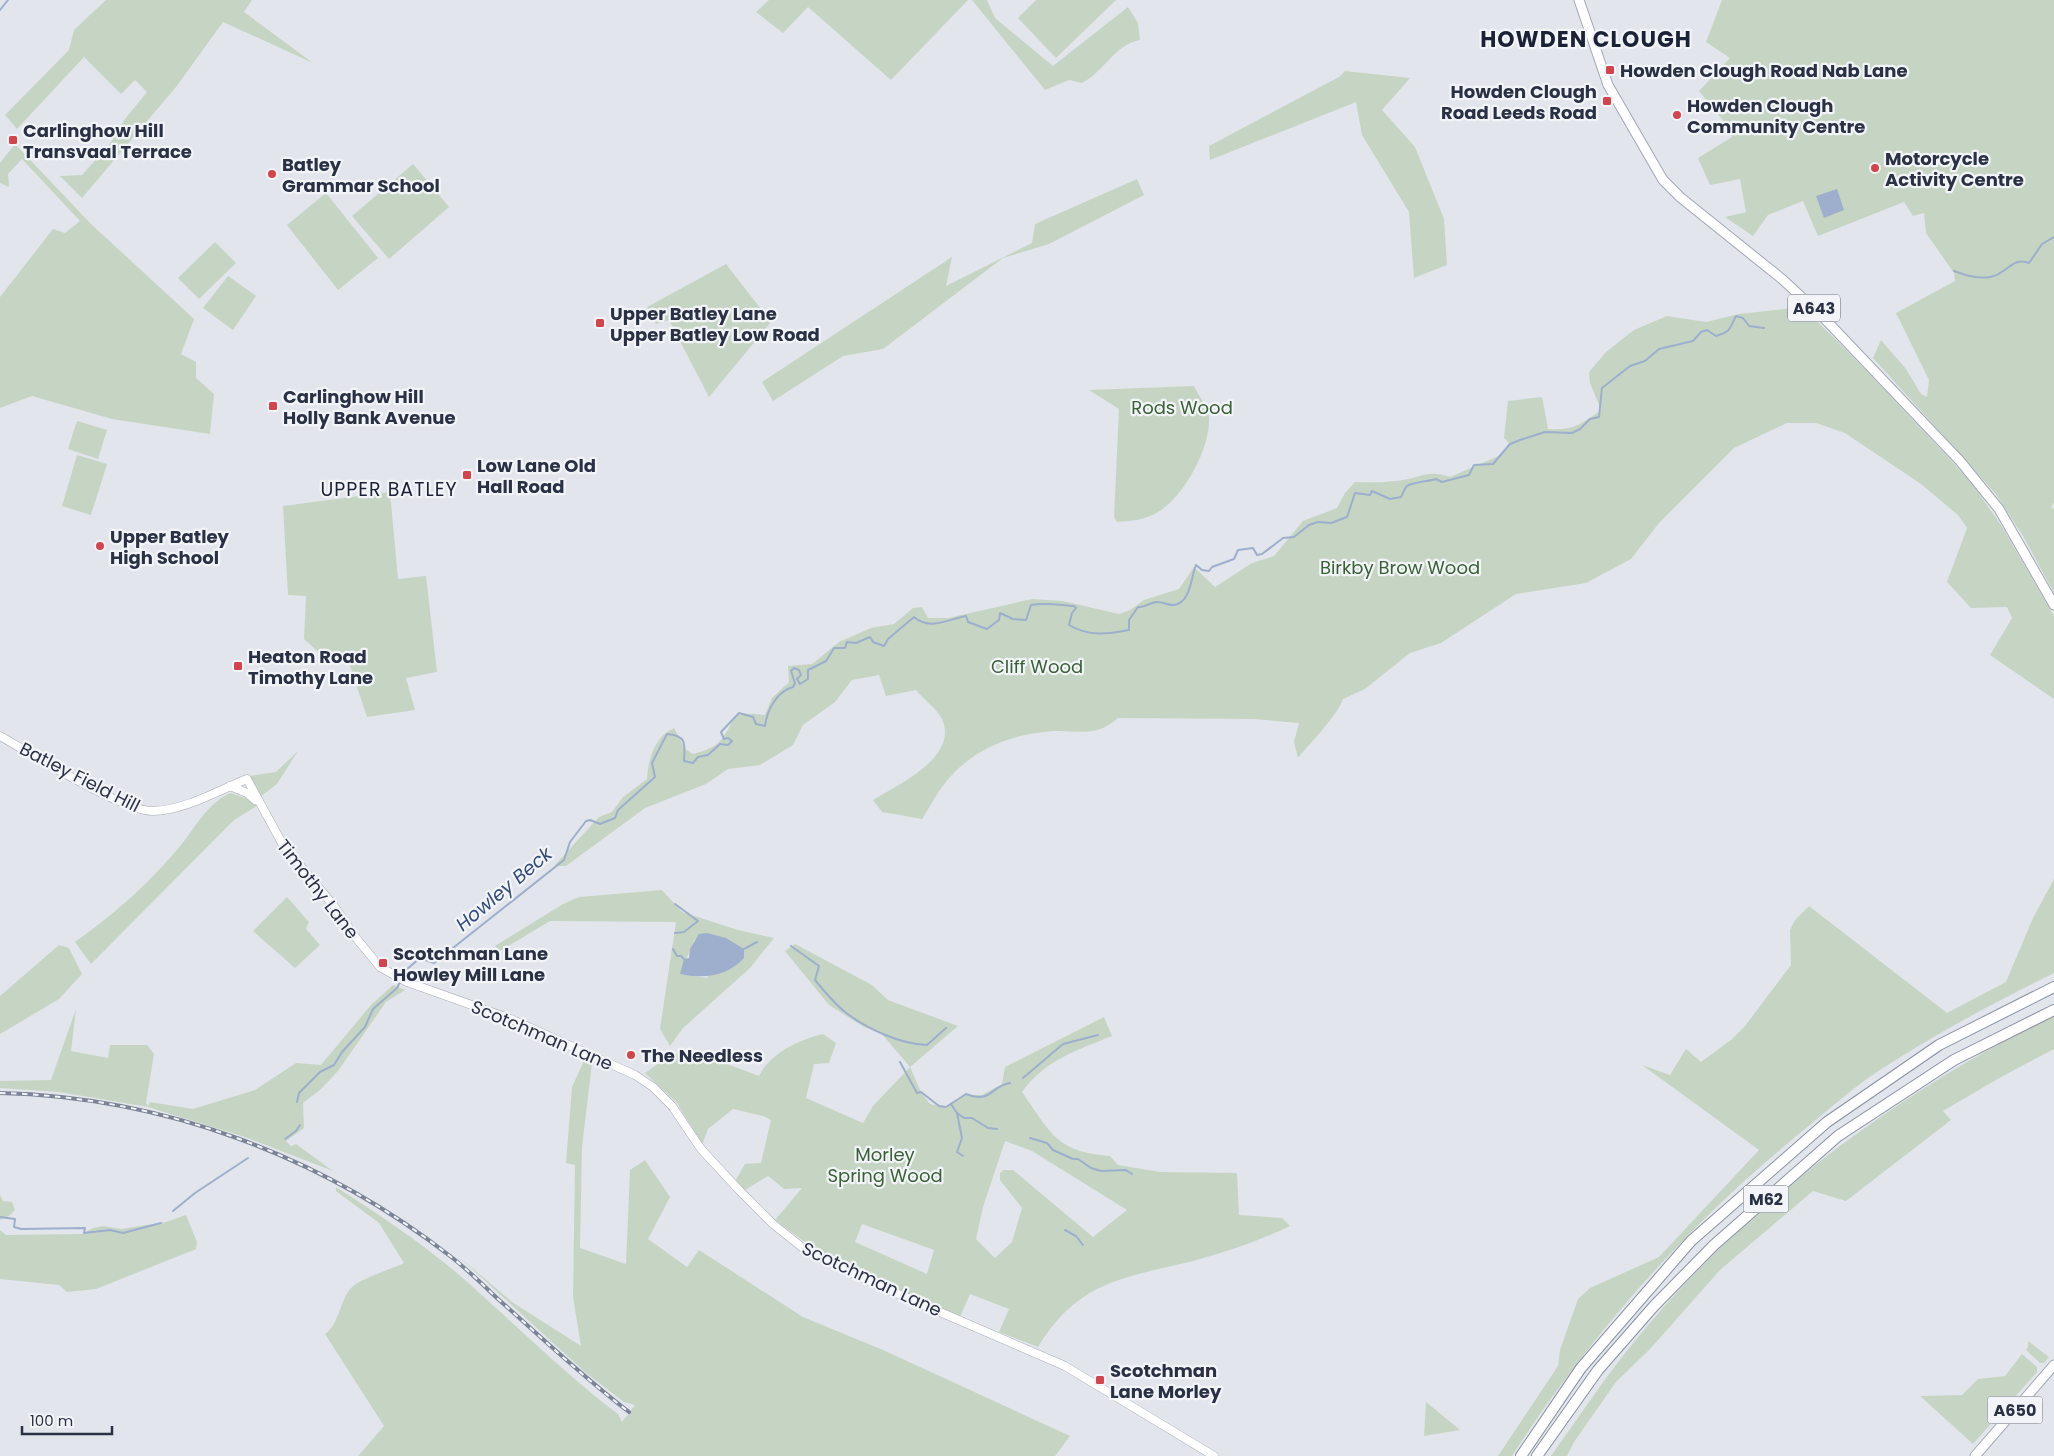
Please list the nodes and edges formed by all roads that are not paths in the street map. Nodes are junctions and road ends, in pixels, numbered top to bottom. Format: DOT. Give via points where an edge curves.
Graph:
graph roads {
  1 [pos="1579,0"];
  2 [pos="2054,605"];
  3 [pos="0,736"];
  4 [pos="247,780"];
  5 [pos="230,786"];
  6 [pos="258,803"];
  7 [pos="407,982"];
  8 [pos="2054,987"];
  9 [pos="2054,1010"];
  10 [pos="2054,1365"];
  11 [pos="1214,1456"];
  12 [pos="1521,1456"];
  13 [pos="1537,1456"];
  14 [pos="1975,1456"];
  1 -- 2 [label="main road, A643" via="1608,85 1667,185 1822,316 1960,461 1999,509"];
  3 -- 5 [label="main road, Batley Field Hill" via="138,810 173,808"];
  4 -- 5 [label="main road, Batley Field Hill"];
  4 -- 6 [label="main road, Timothy Lane"];
  5 -- 6 [label="main road" via="247,793"];
  6 -- 7 [label="main road, Timothy Lane" via="292,857 334,906 367,953 380,967"];
  7 -- 11 [label="main road, Scotchman Lane" via="511,1019 635,1075 672,1106 701,1149 773,1224 802,1248 868,1281 1065,1366"];
  8 -- 12 [label="highway, M62" via="1939,1045 1827,1122 1692,1241 1581,1368"];
  9 -- 13 [label="highway, M62" via="1954,1060 1838,1136 1714,1245 1654,1306 1598,1370"];
  10 -- 14 [label="main road, A650"];
}
